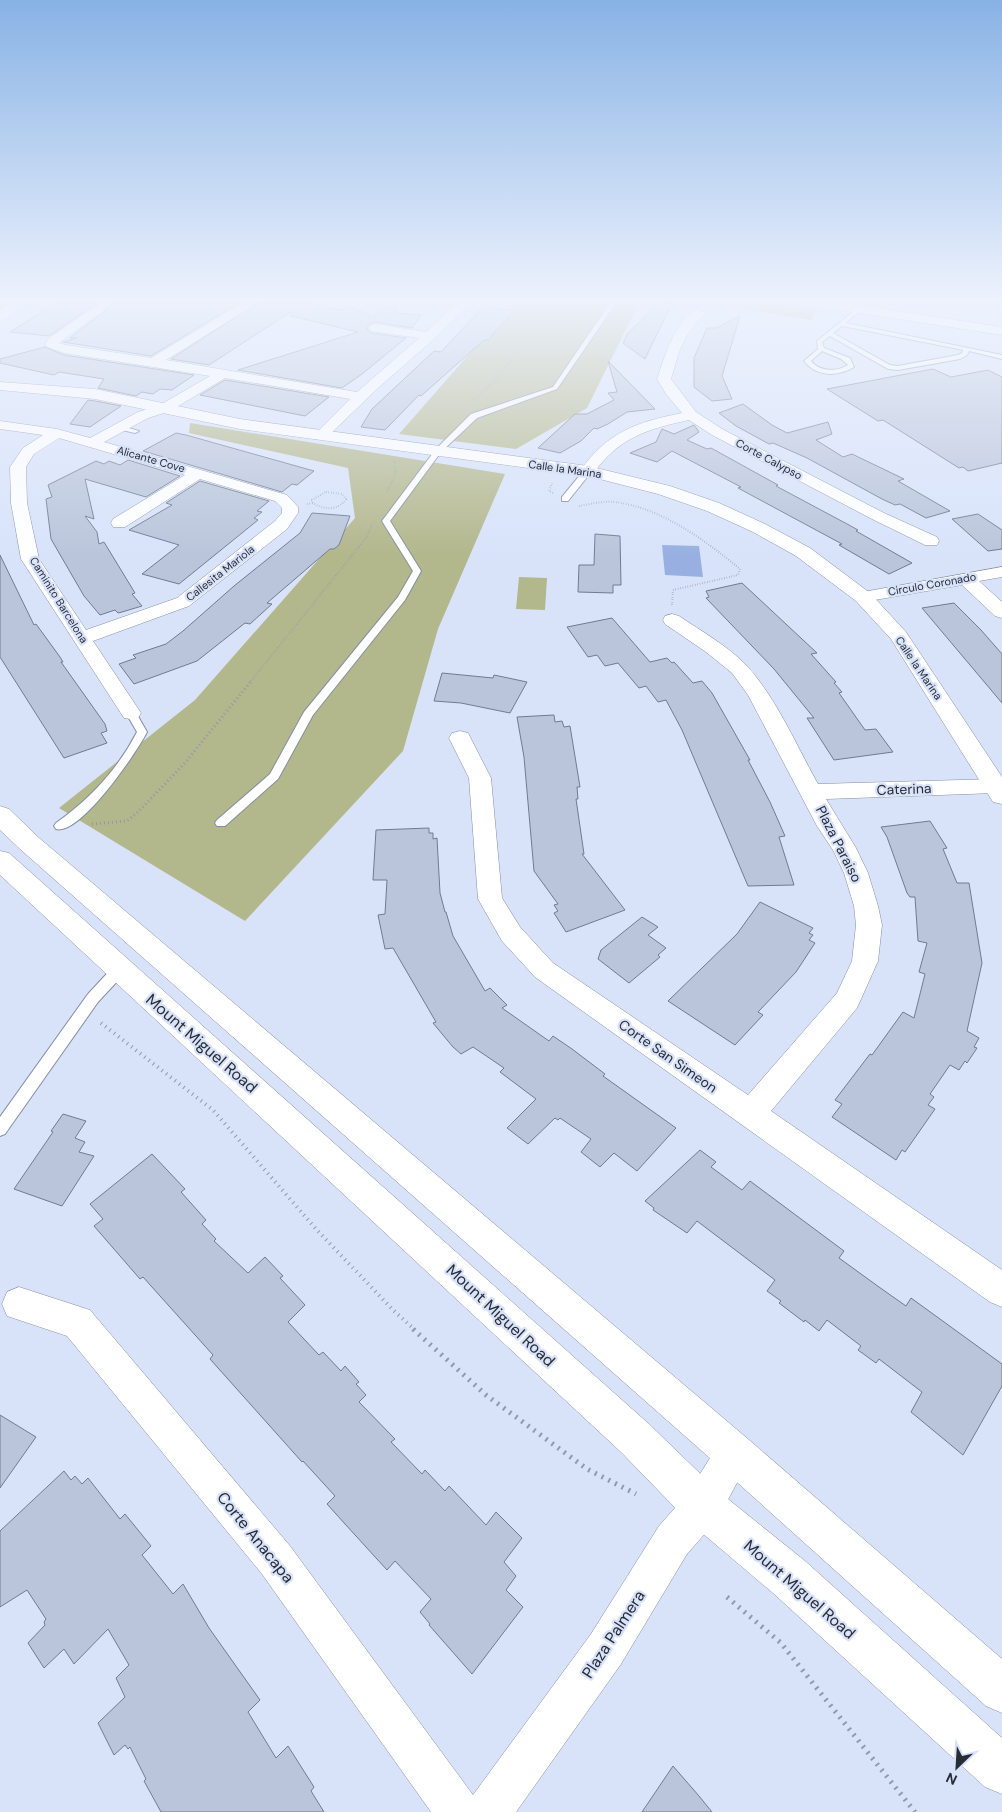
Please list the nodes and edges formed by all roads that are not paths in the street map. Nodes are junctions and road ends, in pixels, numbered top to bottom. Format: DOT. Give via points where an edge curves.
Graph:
graph roads {
  1 [pos="18,388"];
  2 [pos="200,388"];
  3 [pos="300,388"];
  4 [pos="372,388"];
  5 [pos="555,388"];
  6 [pos="668,388"];
  7 [pos="360,398"];
  8 [pos="165,408"];
  9 [pos="691,415"];
  10 [pos="0,425"];
  11 [pos="128,429"];
  12 [pos="57,433"];
  13 [pos="320,436"];
  14 [pos="91,443"];
  15 [pos="107,447"];
  16 [pos="432,451"];
  17 [pos="588,471"];
  18 [pos="199,474"];
  19 [pos="565,499"];
  20 [pos="290,510"];
  21 [pos="119,523"];
  22 [pos="930,541"];
  23 [pos="1002,572"];
  24 [pos="965,578"];
  25 [pos="863,597"];
  26 [pos="1002,612"];
  27 [pos="672,620"];
  28 [pos="83,638"];
  29 [pos="131,714"];
  30 [pos="460,738"];
  31 [pos="999,791"];
  32 [pos="812,792"];
  33 [pos="0,815"];
  34 [pos="221,823"];
  35 [pos="60,826"];
  36 [pos="0,860"];
  37 [pos="119,970"];
  38 [pos="751,1113"];
  39 [pos="0,1129"];
  40 [pos="1002,1290"];
  41 [pos="19,1304"];
  42 [pos="734,1453"];
  43 [pos="703,1506"];
  44 [pos="1002,1690"];
  45 [pos="1002,1770"];
  46 [pos="458,1812"];
  47 [pos="489,1812"];
  1 -- 8 [label="street, Calle la Marina" via="94,394"];
  2 -- 8 [label="street"];
  3 -- 7 [label="street"];
  4 -- 7 [label="street"];
  5 -- 16 [label="lane" via="474,416"];
  6 -- 9 [label="street, Corte Calypso"];
  7 -- 13 [label="street"];
  8 -- 11 [label="street" via="156,419"];
  8 -- 13 [label="street, Calle la Marina"];
  9 -- 17 [label="street" via="638,428 608,446"];
  9 -- 22 [label="street, Corte Calypso" via="716,432"];
  10 -- 12 [label="street, Alicante Cove"];
  11 -- 14 [label="street"];
  11 -- 15 [label="street"];
  12 -- 14 [label="street, Alicante Cove"];
  12 -- 28 [label="street, Caminito Barcelona" via="28,451 18,467 19,503 30,559"];
  13 -- 16 [label="street, Calle la Marina"];
  14 -- 15 [label="street, Alicante Cove"];
  15 -- 18 [label="street, Alicante Cove"];
  16 -- 17 [label="street, Calle la Marina"];
  16 -- 34 [label="lane" via="386,521 417,570 402,598 308,714 274,776"];
  17 -- 19 [label="lane"];
  17 -- 25 [label="street, Calle la Marina" via="664,490 736,517 804,552"];
  18 -- 20 [label="street, Alicante Cove" via="281,498"];
  18 -- 21 [label="street"];
  20 -- 28 [label="street, Callesita Mariola" via="281,525 183,602"];
  23 -- 24 [label="street, Circulo Coronado"];
  24 -- 25 [label="street, Circulo Coronado"];
  24 -- 26 [label="street"];
  25 -- 31 [label="street, Calle la Marina" via="898,636"];
  27 -- 32 [label="street, Plaza Paraiso" via="739,670 758,694"];
  28 -- 29 [label="street, Caminito Barcelona"];
  29 -- 35 [label="lane" via="142,732 136,747 111,779"];
  30 -- 38 [label="street, Corte San Simeon" via="480,778 490,899 511,934 544,970"];
  31 -- 32 [label="street, Caterina"];
  32 -- 38 [label="street, Plaza Paraiso" via="848,857 862,890 869,925 865,961 847,1000"];
  33 -- 42 [label="street"];
  36 -- 37 [label="street, Mount Miguel Road"];
  37 -- 39 [label="lane" via="93,998"];
  37 -- 43 [label="street, Mount Miguel Road" via="636,1439"];
  38 -- 40 [label="street, Corte San Simeon"];
  41 -- 46 [label="street, Corte Anacapa" via="78,1322 276,1560"];
  42 -- 43 [label="street, Plaza Palmera"];
  42 -- 44 [label="street"];
  43 -- 45 [label="street, Mount Miguel Road" via="789,1577"];
  43 -- 47 [label="street, Plaza Palmera" via="673,1540 606,1648"];
}
